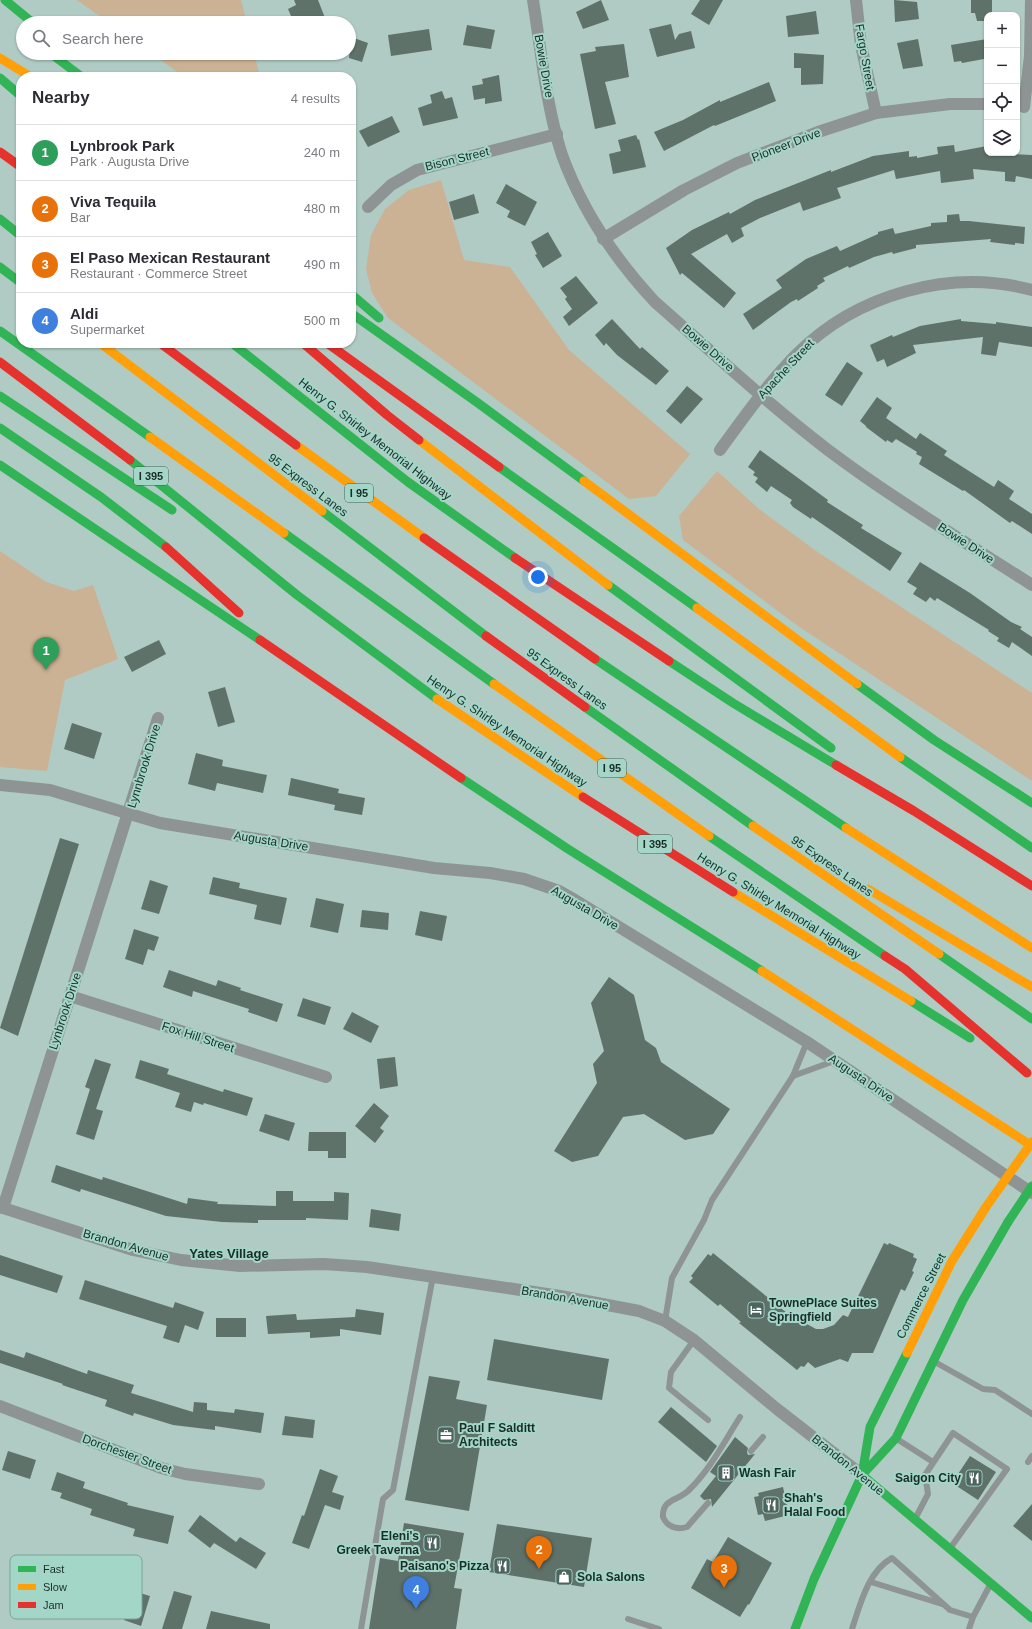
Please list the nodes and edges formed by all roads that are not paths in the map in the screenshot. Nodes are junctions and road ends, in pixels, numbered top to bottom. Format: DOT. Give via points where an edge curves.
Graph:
graph roads {
  1 [pos="5,0"];
  2 [pos="533,0"];
  3 [pos="856,0"];
  4 [pos="1031,0"];
  5 [pos="24,16"];
  6 [pos="0,58"];
  7 [pos="59,60"];
  8 [pos="23,72"];
  9 [pos="75,72"];
  10 [pos="0,78"];
  11 [pos="16,92"];
  12 [pos="984,104"];
  13 [pos="1024,107"];
  14 [pos="876,113"];
  15 [pos="557,134"];
  16 [pos="0,152"];
  17 [pos="16,163"];
  18 [pos="368,207"];
  19 [pos="0,219"];
  20 [pos="16,232"];
  21 [pos="603,239"];
  22 [pos="0,267"];
  23 [pos="16,279"];
  24 [pos="1032,290"];
  25 [pos="356,298"];
  26 [pos="356,317"];
  27 [pos="386,324"];
  28 [pos="0,331"];
  29 [pos="403,338"];
  30 [pos="16,342"];
  31 [pos="24,348"];
  32 [pos="107,348"];
  33 [pos="167,348"];
  34 [pos="238,348"];
  35 [pos="308,348"];
  36 [pos="335,348"];
  37 [pos="0,362"];
  38 [pos="761,394"];
  39 [pos="0,396"];
  40 [pos="478,403"];
  41 [pos="0,428"];
  42 [pos="720,450"];
  43 [pos="0,465"];
  44 [pos="181,516"];
  45 [pos="68,522"];
  46 [pos="200,529"];
  47 [pos="177,584"];
  48 [pos="1032,585"];
  49 [pos="297,595"];
  50 [pos="279,652"];
  51 [pos="158,718"];
  52 [pos="838,753"];
  53 [pos="850,763"];
  54 [pos="0,785"];
  55 [pos="697,788"];
  56 [pos="1032,803"];
  57 [pos="914,811"];
  58 [pos="129,814"];
  59 [pos="1032,848"];
  60 [pos="820,861"];
  61 [pos="861,885"];
  62 [pos="1032,886"];
  63 [pos="1032,948"];
  64 [pos="1032,987"];
  65 [pos="70,996"];
  66 [pos="1032,1019"];
  67 [pos="807,1042"];
  68 [pos="834,1061"];
  69 [pos="1029,1075"];
  70 [pos="793,1076"];
  71 [pos="326,1077"];
  72 [pos="1032,1142"];
  73 [pos="1032,1146"];
  74 [pos="1032,1186"];
  75 [pos="1032,1193"];
  76 [pos="2,1208"];
  77 [pos="433,1276"];
  78 [pos="665,1321"];
  79 [pos="694,1340"];
  80 [pos="933,1361"];
  81 [pos="0,1406"];
  82 [pos="1032,1414"];
  83 [pos="740,1417"];
  84 [pos="708,1420"];
  85 [pos="763,1436"];
  86 [pos="896,1438"];
  87 [pos="751,1451"];
  88 [pos="933,1462"];
  89 [pos="862,1475"];
  90 [pos="259,1484"];
  91 [pos="708,1503"];
  92 [pos="915,1520"];
  93 [pos="949,1549"];
  94 [pos="871,1582"];
  95 [pos="990,1584"];
  96 [pos="944,1605"];
  97 [pos="973,1617"];
  98 [pos="1032,1618"];
  99 [pos="628,1619"];
  100 [pos="361,1629"];
  101 [pos="659,1629"];
  102 [pos="795,1629"];
  103 [pos="852,1629"];
  104 [pos="969,1629"];
  1 -- 5 [label="main road"];
  2 -- 15 [label="street, Bowie Drive"];
  3 -- 14 [label="street, Fargo Street" via="861,45"];
  4 -- 13 [label="street" via="1030,56"];
  6 -- 8 [label="main road"];
  7 -- 9 [label="main road"];
  10 -- 11 [label="main road"];
  12 -- 14 [label="street, Pioneer Drive" via="950,104"];
  14 -- 21 [label="street, Pioneer Drive" via="737,163 684,190"];
  15 -- 18 [label="street, Bison Street" via="417,170 391,186"];
  15 -- 21 [label="street, Bowie Drive" via="562,154"];
  16 -- 17 [label="main road"];
  19 -- 20 [label="main road"];
  21 -- 38 [label="street, Bowie Drive" via="655,302"];
  22 -- 23 [label="main road"];
  24 -- 38 [label="street, Apache Street" via="998,284 957,283 917,288 886,297 838,321 816,337 782,369"];
  25 -- 27 [label="main road"];
  26 -- 40 [label="main road"];
  28 -- 30 [label="main road, I 95"];
  29 -- 40 [label="main road"];
  31 -- 69 [label="main road, I 95" via="686,821 905,969"];
  32 -- 55 [label="main road, 95 Express Lanes" via="500,646"];
  33 -- 63 [label="main road, I 95" via="331,472 562,638 811,806"];
  34 -- 57 [label="main road, Henry G. Shirley Memorial Highway" via="408,482 540,576 733,703"];
  35 -- 52 [label="main road" via="387,415 598,578"];
  36 -- 59 [label="main road" via="748,645 922,774"];
  37 -- 49 [label="main road, Henry G. Shirley Memorial Highway / I 395" via="143,470"];
  38 -- 42 [label="street, Apache Street"];
  38 -- 48 [label="street, Bowie Drive" via="865,477"];
  39 -- 44 [label="main road"];
  40 -- 56 [label="main road" via="892,710"];
  41 -- 50 [label="main road" via="101,497 176,555"];
  43 -- 47 [label="main road"];
  45 -- 47 [label="main road"];
  46 -- 49 [label="main road"];
  47 -- 50 [label="main road"];
  49 -- 69 [label="main road, Henry G. Shirley Memorial Highway / I 395" via="408,678 567,788"];
  50 -- 73 [label="main road" via="568,849 841,1021"];
  51 -- 58 [label="street, Lynnbrook Drive"];
  53 -- 57 [label="main road"];
  54 -- 58 [label="street, Augusta Drive" via="50,790"];
  55 -- 60 [label="main road"];
  55 -- 66 [label="main road, 95 Express Lanes"];
  57 -- 62 [label="main road, Henry G. Shirley Memorial Highway"];
  58 -- 65 [label="street, Lynbrook Drive"];
  58 -- 67 [label="street, Augusta Drive" via="160,823 434,868 524,879 559,891"];
  61 -- 64 [label="main road"];
  65 -- 71 [label="street, Fox Hill Street"];
  65 -- 76 [label="street, Lynbrook Drive"];
  67 -- 68 [label="street, Augusta Drive"];
  67 -- 70 [label="lane"];
  68 -- 70 [label="lane"];
  68 -- 75 [label="street, Augusta Drive"];
  70 -- 78 [label="lane" via="712,1200 704,1220 672,1278"];
  72 -- 89 [label="main road, Commerce Street, bridge" via="952,1261 870,1427"];
  74 -- 80 [label="main road, Commerce Street, bridge" via="977,1272"];
  76 -- 77 [label="street, Brandon Avenue" via="133,1250 182,1260 240,1266 324,1264"];
  77 -- 78 [label="street, Brandon Avenue" via="614,1306"];
  77 -- 100 [label="lane" via="393,1490 382,1499"];
  78 -- 79 [label="street, Brandon Avenue"];
  79 -- 84 [label="lane" via="671,1372 668,1388"];
  79 -- 89 [label="street, Brandon Avenue"];
  80 -- 82 [label="lane" via="983,1389 995,1390"];
  80 -- 86 [label="main road, Commerce Street"];
  81 -- 90 [label="street, Dorchester Street" via="161,1468"];
  83 -- 91 [label="lane" via="726,1443 690,1489 665,1505 662,1517 671,1527 687,1527"];
  85 -- 87 [label="lane"];
  86 -- 88 [label="lane"];
  86 -- 89 [label="main road, Commerce Street"];
  88 -- 92 [label="lane" via="925,1475 928,1494"];
  88 -- 93 [label="lane" via="953,1433 1007,1469"];
  89 -- 92 [label="main road, Brandon Avenue"];
  89 -- 102 [label="main road, Commerce Street" via="814,1579"];
  92 -- 93 [label="main road, Brandon Avenue"];
  93 -- 95 [label="main road, Brandon Avenue"];
  94 -- 96 [label="lane"];
  94 -- 96 [label="lane" via="884,1562 892,1558"];
  94 -- 103 [label="lane"];
  95 -- 97 [label="lane"];
  95 -- 98 [label="main road, Brandon Avenue"];
  96 -- 97 [label="lane" via="950,1610"];
  97 -- 104 [label="lane"];
  99 -- 101 [label="lane"];
}
